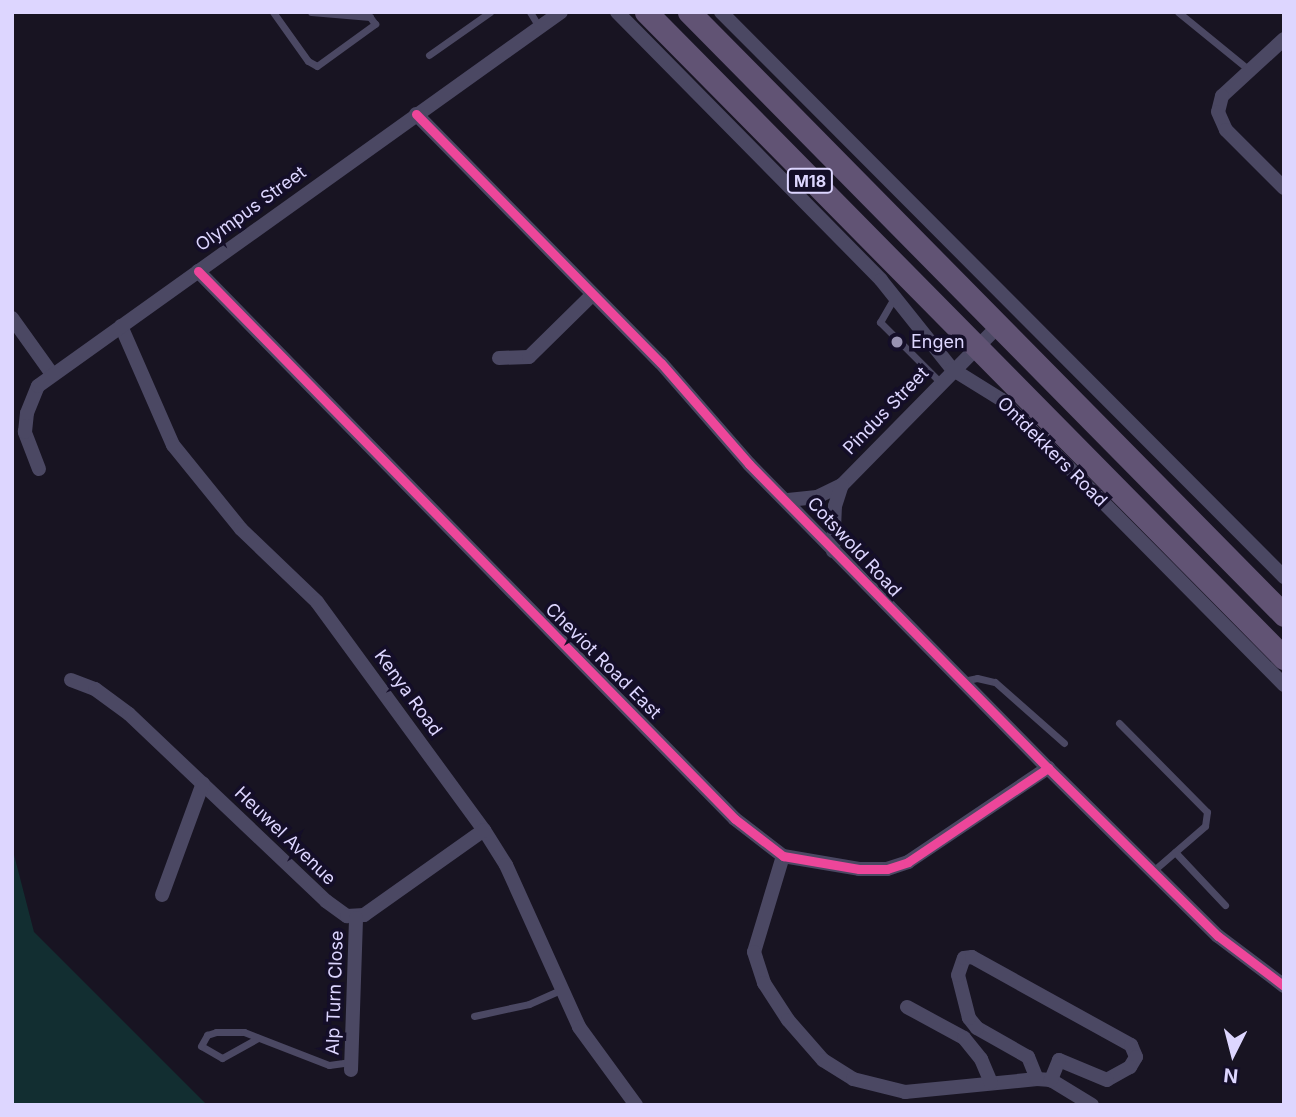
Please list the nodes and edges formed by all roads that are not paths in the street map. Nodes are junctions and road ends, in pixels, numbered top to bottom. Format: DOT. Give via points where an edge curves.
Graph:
graph roads {
  1 [pos="273,12"];
  2 [pos="311,12"];
  3 [pos="490,12"];
  4 [pos="530,12"];
  5 [pos="561,12"];
  6 [pos="617,12"];
  7 [pos="646,12"];
  8 [pos="689,12"];
  9 [pos="721,12"];
  10 [pos="1178,12"];
  11 [pos="539,27"];
  12 [pos="1284,39"];
  13 [pos="429,55"];
  14 [pos="1243,64"];
  15 [pos="416,114"];
  16 [pos="1284,188"];
  17 [pos="198,271"];
  18 [pos="591,296"];
  19 [pos="894,298"];
  20 [pos="12,318"];
  21 [pos="999,325"];
  22 [pos="121,326"];
  23 [pos="977,346"];
  24 [pos="499,358"];
  25 [pos="952,369"];
  26 [pos="52,374"];
  27 [pos="940,382"];
  28 [pos="39,469"];
  29 [pos="842,485"];
  30 [pos="788,500"];
  31 [pos="833,551"];
  32 [pos="1284,577"];
  33 [pos="1284,615"];
  34 [pos="1284,659"];
  35 [pos="71,680"];
  36 [pos="962,681"];
  37 [pos="1284,685"];
  38 [pos="1119,723"];
  39 [pos="1064,743"];
  40 [pos="1048,768"];
  41 [pos="202,783"];
  42 [pos="484,830"];
  43 [pos="1175,852"];
  44 [pos="783,856"];
  45 [pos="1153,871"];
  46 [pos="162,895"];
  47 [pos="1225,905"];
  48 [pos="356,918"];
  49 [pos="1284,986"];
  50 [pos="561,990"];
  51 [pos="907,1007"];
  52 [pos="474,1016"];
  53 [pos="258,1038"];
  54 [pos="351,1066"];
  55 [pos="1044,1079"];
  56 [pos="992,1083"];
  57 [pos="636,1105"];
  58 [pos="1093,1105"];
  1 -- 2 [label="lane" via="317,66 375,24 370,17"];
  3 -- 13 [label="lane"];
  4 -- 11 [label="lane"];
  5 -- 11 [label="street, Olympus Street"];
  6 -- 19 [label="street, Ontdekkers Road"];
  7 -- 23 [label="main road, Ontdekkers Road / M18"];
  8 -- 21 [label="main road, M18"];
  9 -- 32 [label="street"];
  10 -- 14 [label="lane"];
  11 -- 15 [label="street, Olympus Street"];
  12 -- 14 [label="street"];
  14 -- 16 [label="street" via="1222,96 1221,120"];
  15 -- 17 [label="street, Olympus Street"];
  15 -- 18 [label="street, Cotswold Road"];
  17 -- 22 [label="street, Olympus Street"];
  17 -- 44 [label="street, Cheviot Road East" via="735,819"];
  18 -- 24 [label="street" via="529,357"];
  18 -- 30 [label="street, Cotswold Road"];
  19 -- 25 [label="street, Ontdekkers Road"];
  19 -- 27 [label="lane" via="880,322"];
  20 -- 26 [label="street"];
  21 -- 23 [label="street, Pindus Street"];
  21 -- 33 [label="main road, M18"];
  22 -- 26 [label="street, Olympus Street"];
  22 -- 42 [label="street, Kenya Road" via="173,445 241,529 317,602"];
  23 -- 25 [label="street, Pindus Street"];
  23 -- 34 [label="main road, Ontdekkers Road / M18"];
  25 -- 27 [label="street, Pindus Street"];
  25 -- 37 [label="street, Ontdekkers Road" via="1002,400"];
  26 -- 28 [label="street, Olympus Street" via="34,393 27,413 25,432"];
  27 -- 29 [label="street, Pindus Street"];
  29 -- 30 [label="street, Pindus Street" via="817,497"];
  29 -- 31 [label="street" via="835,506"];
  30 -- 31 [label="street, Cotswold Road"];
  31 -- 36 [label="street, Cotswold Road"];
  35 -- 41 [label="street, Heuwel Avenue" via="113,701"];
  36 -- 39 [label="lane" via="995,682"];
  36 -- 40 [label="street, Cotswold Road"];
  38 -- 43 [label="lane" via="1207,813 1205,826"];
  40 -- 44 [label="street, Cheviot Road East" via="908,862 859,870"];
  40 -- 45 [label="street, Cotswold Road"];
  41 -- 46 [label="street"];
  41 -- 48 [label="street, Heuwel Avenue" via="336,910"];
  42 -- 48 [label="street"];
  42 -- 50 [label="street, Kenya Road" via="506,865"];
  43 -- 45 [label="lane"];
  43 -- 47 [label="lane"];
  44 -- 56 [label="street" via="754,952 764,983 799,1036 853,1079 886,1088 924,1092"];
  45 -- 49 [label="street, Cotswold Road" via="1218,936"];
  48 -- 54 [label="street, Alp Turn Close"];
  50 -- 52 [label="lane" via="529,1004"];
  50 -- 57 [label="street, Kenya Road" via="590,1044"];
  51 -- 56 [label="street" via="964,1038"];
  53 -- 53 [label="lane" via="222,1058 201,1046 207,1035 216,1032 244,1032"];
  53 -- 54 [label="lane" via="329,1065"];
  55 -- 55 [label="street" via="1028,1057 977,1028 969,1018 958,975 964,958 972,957 1130,1045 1136,1057 1130,1067 1107,1080 1059,1060"];
  55 -- 56 [label="street"];
  55 -- 58 [label="street"];
}
